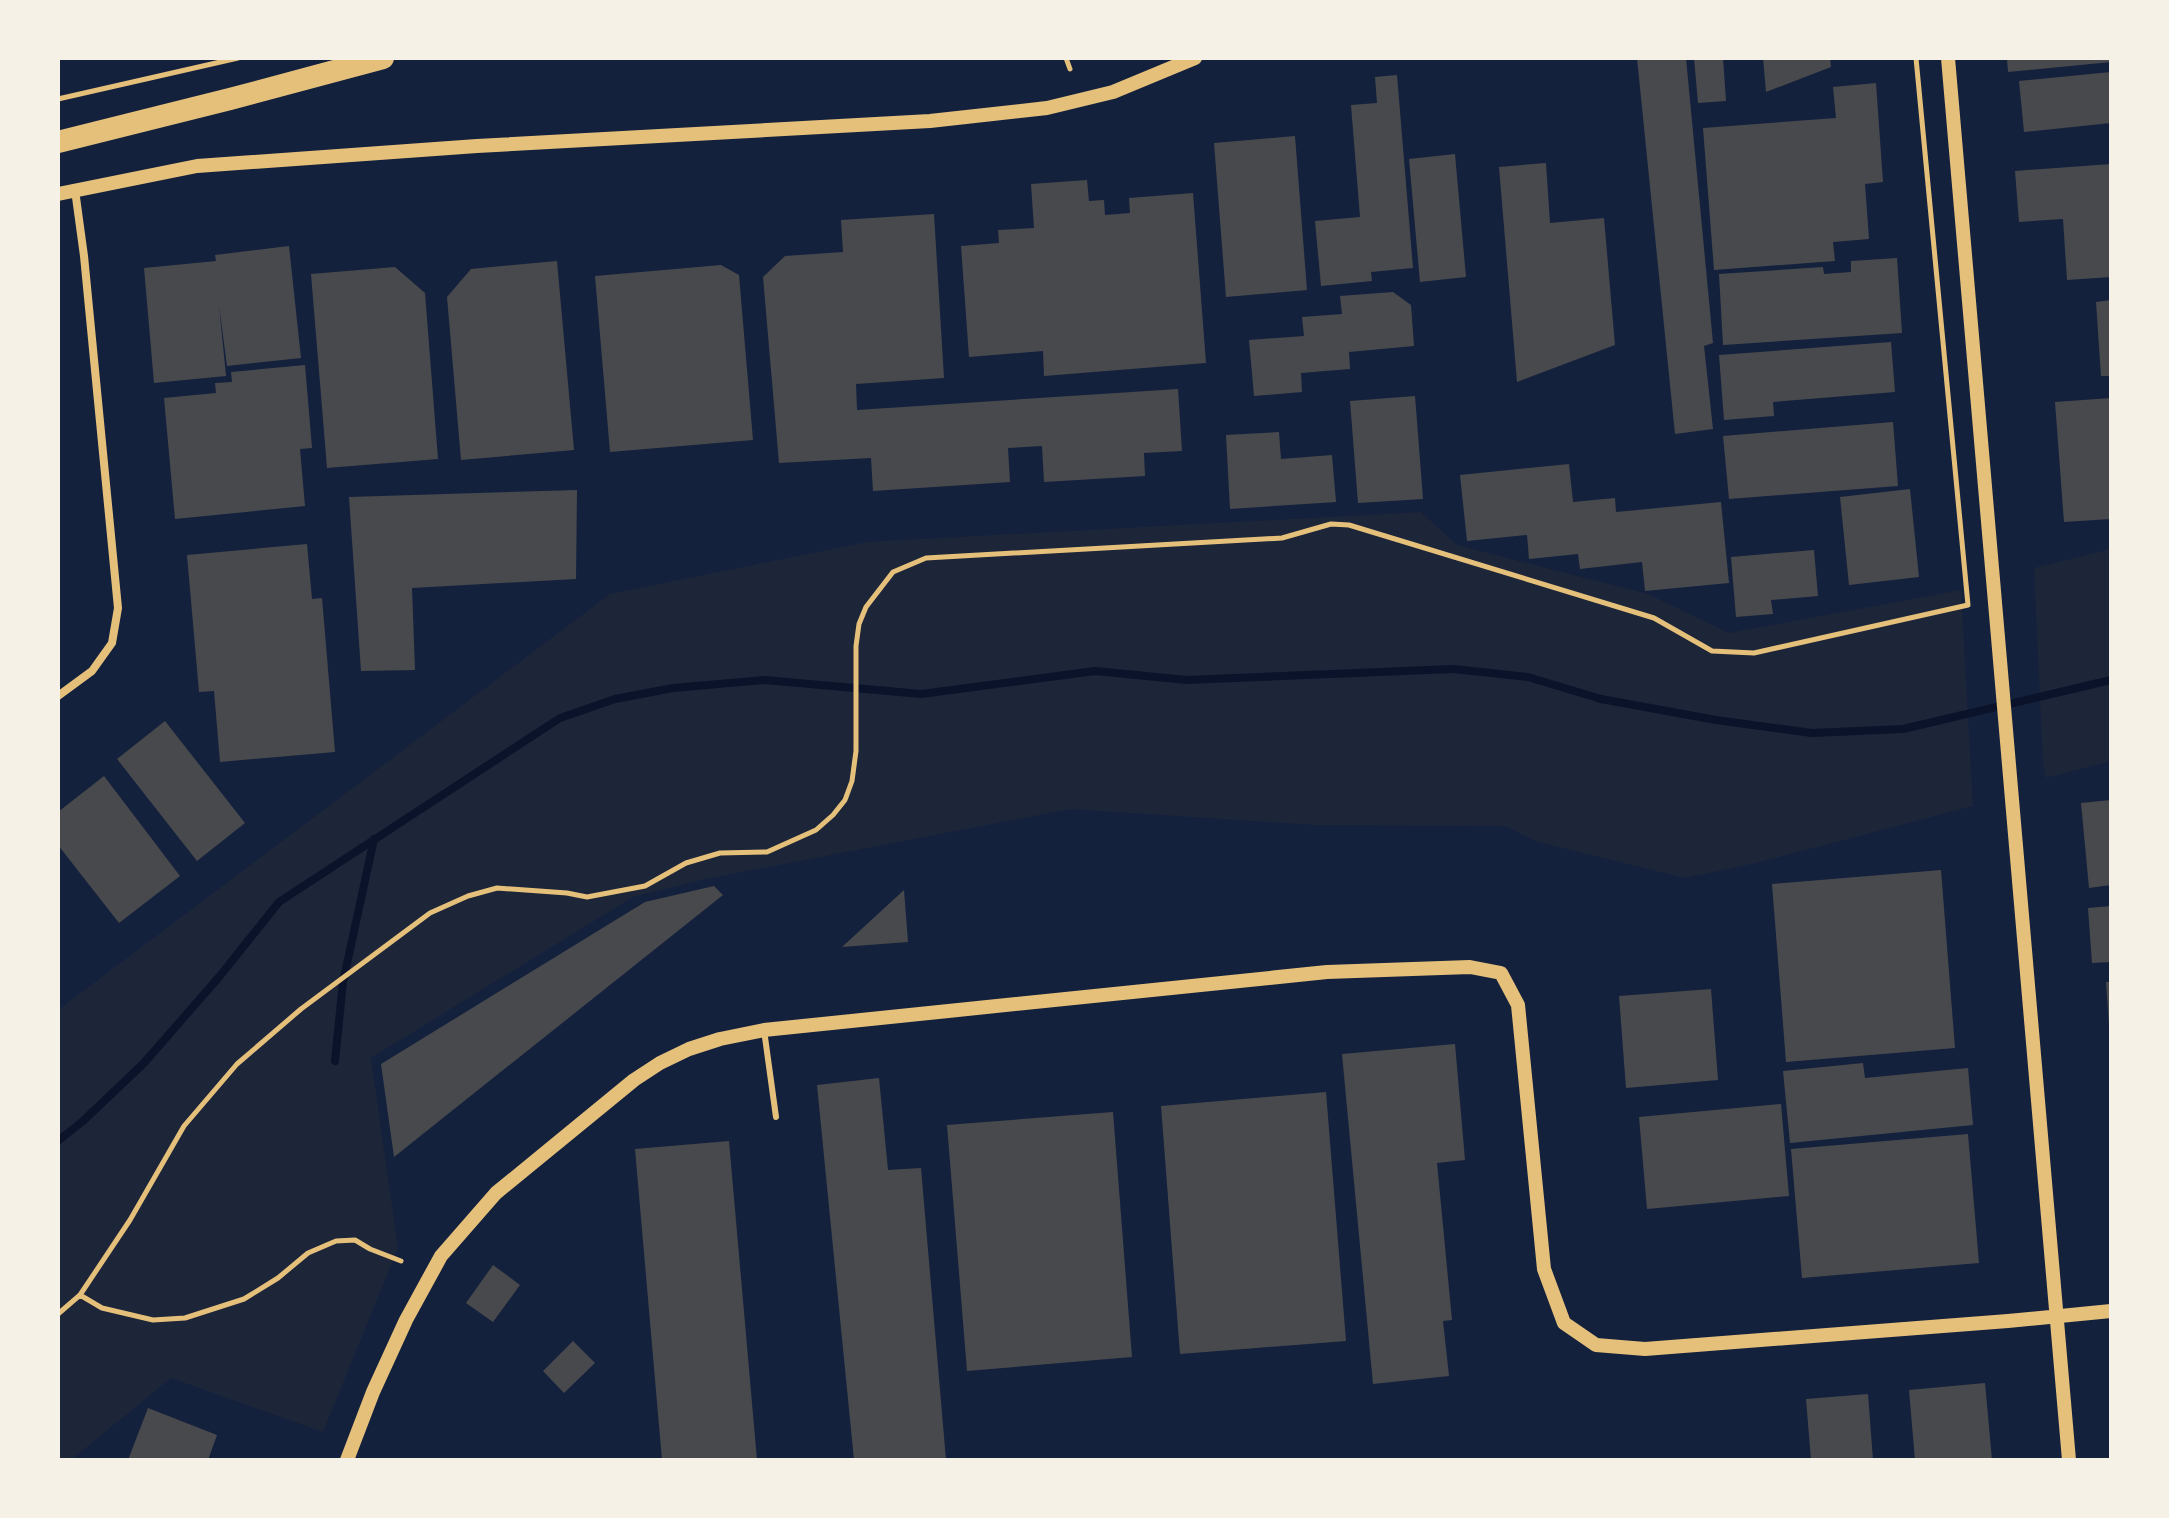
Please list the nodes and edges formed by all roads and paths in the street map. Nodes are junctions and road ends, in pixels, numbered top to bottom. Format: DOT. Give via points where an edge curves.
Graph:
graph roads {
  1 [pos="238,58"];
  2 [pos="383,58"];
  3 [pos="1066,58"];
  4 [pos="1195,58"];
  5 [pos="1916,58"];
  6 [pos="1948,58"];
  7 [pos="1070,69"];
  8 [pos="58,99"];
  9 [pos="58,142"];
  10 [pos="75,189"];
  11 [pos="58,194"];
  12 [pos="58,696"];
  13 [pos="764,1030"];
  14 [pos="776,1117"];
  15 [pos="401,1261"];
  16 [pos="80,1295"];
  17 [pos="2111,1311"];
  18 [pos="58,1314"];
  19 [pos="2057,1316"];
  20 [pos="347,1460"];
  21 [pos="2069,1460"];
  1 -- 8 [label="path"];
  2 -- 9 [label="highway"];
  3 -- 7 [label="path"];
  4 -- 10 [label="street" via="1113,92 1047,108 930,121 197,166"];
  5 -- 16 [label="path" via="1968,605 1754,653 1712,651 1654,618 1349,525 1331,524 1282,538 926,558 893,572 859,624 852,781 845,800 816,830 767,852 720,853 686,863 645,886 587,897 497,888 430,913 237,1064 184,1126"];
  6 -- 19 [label="street"];
  10 -- 11 [label="street"];
  10 -- 12 [label="street" via="118,608 112,643 92,671"];
  13 -- 14 [label="lane"];
  13 -- 19 [label="street" via="1327,972 1470,967 1501,973 1518,1005 1544,1269 1564,1323 1596,1345 1645,1349"];
  13 -- 20 [label="street" via="700,1046 660,1063 496,1193 441,1256 406,1320"];
  15 -- 16 [label="path" via="355,1240 336,1241 308,1253 244,1299 185,1318 153,1320 102,1308"];
  16 -- 18 [label="path"];
  17 -- 19 [label="street"];
  19 -- 21 [label="street"];
}
